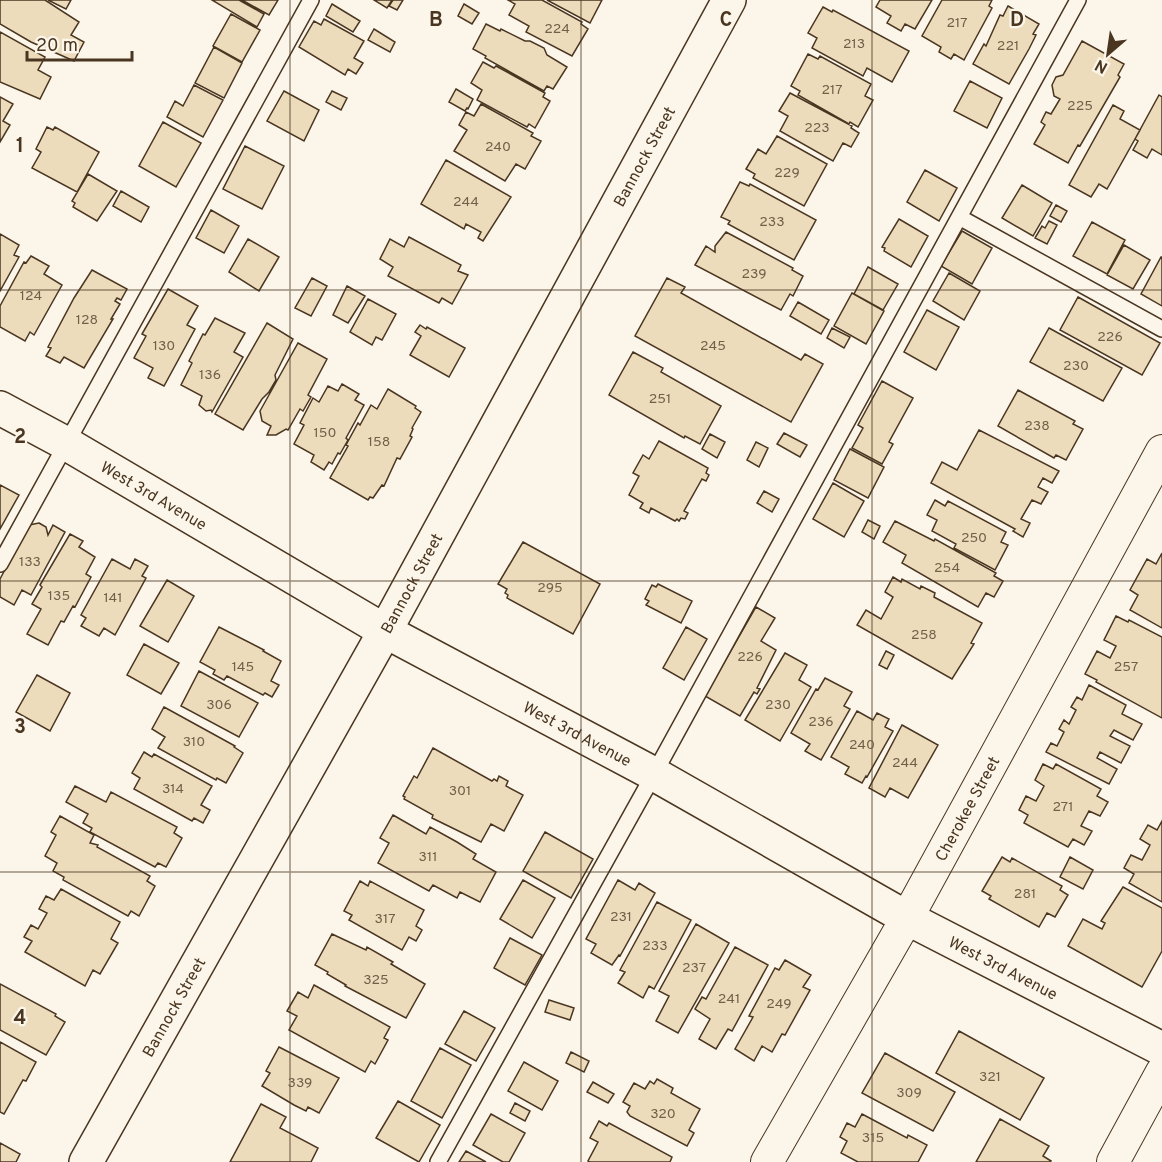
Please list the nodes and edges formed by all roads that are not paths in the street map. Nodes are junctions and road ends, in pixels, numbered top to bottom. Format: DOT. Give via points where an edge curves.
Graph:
graph roads {
  1 [pos="311,0"];
  2 [pos="729,0"];
  3 [pos="1078,0"];
  4 [pos="959,217"];
  5 [pos="1162,329"];
  6 [pos="0,408"];
  7 [pos="67,444"];
  8 [pos="1162,451"];
  9 [pos="0,564"];
  10 [pos="385,631"];
  11 [pos="654,774"];
  12 [pos="907,918"];
  13 [pos="1162,1049"];
  14 [pos="1162,1072"];
  15 [pos="86,1162"];
  16 [pos="438,1162"];
  17 [pos="767,1162"];
  18 [pos="1113,1162"];
  1 -- 7 [label="lane"];
  2 -- 10 [label="street, Bannock Street"];
  3 -- 4 [label="lane"];
  4 -- 5 [label="lane"];
  4 -- 11 [label="lane"];
  6 -- 7 [label="street, West 3rd Avenue"];
  7 -- 9 [label="lane"];
  7 -- 10 [label="street, West 3rd Avenue"];
  8 -- 12 [label="street, Cherokee Street"];
  10 -- 11 [label="street, West 3rd Avenue"];
  10 -- 15 [label="street, Bannock Street"];
  11 -- 12 [label="street, West 3rd Avenue"];
  11 -- 16 [label="lane"];
  12 -- 13 [label="street, West 3rd Avenue"];
  12 -- 17 [label="street, Cherokee Street"];
  14 -- 18 [label="street"];
}
